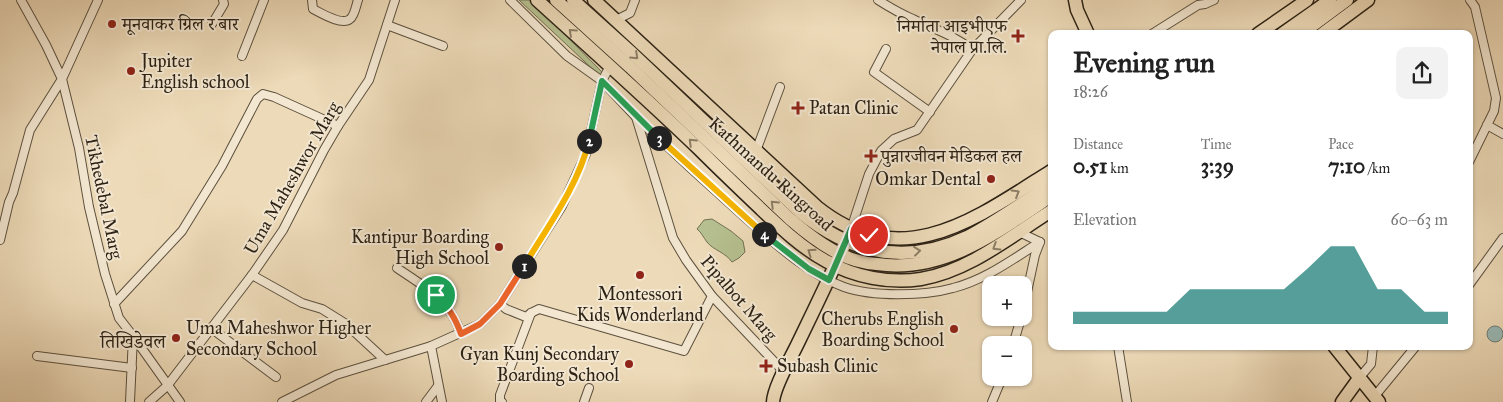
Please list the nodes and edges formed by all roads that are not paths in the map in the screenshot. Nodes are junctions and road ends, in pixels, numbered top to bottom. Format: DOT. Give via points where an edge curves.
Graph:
graph roads {
  1 [pos="21,0"];
  2 [pos="98,0"];
  3 [pos="222,0"];
  4 [pos="264,0"];
  5 [pos="312,0"];
  6 [pos="358,0"];
  7 [pos="395,0"];
  8 [pos="510,0"];
  9 [pos="537,0"];
  10 [pos="556,0"];
  11 [pos="573,0"];
  12 [pos="594,0"];
  13 [pos="634,0"];
  14 [pos="878,0"];
  15 [pos="1021,0"];
  16 [pos="1075,0"];
  17 [pos="1190,0"];
  18 [pos="1214,0"];
  19 [pos="1307,0"];
  20 [pos="1330,0"];
  21 [pos="1347,0"];
  22 [pos="1368,0"];
  23 [pos="1470,0"];
  24 [pos="1198,5"];
  25 [pos="616,20"];
  26 [pos="212,24"];
  27 [pos="387,24"];
  28 [pos="1086,30"];
  29 [pos="1158,30"];
  30 [pos="1264,30"];
  31 [pos="1288,30"];
  32 [pos="1306,30"];
  33 [pos="1327,30"];
  34 [pos="443,46"];
  35 [pos="886,49"];
  36 [pos="972,50"];
  37 [pos="242,56"];
  38 [pos="610,66"];
  39 [pos="62,79"];
  40 [pos="602,81"];
  41 [pos="780,87"];
  42 [pos="930,112"];
  43 [pos="636,117"];
  44 [pos="1487,125"];
  45 [pos="338,126"];
  46 [pos="1503,134"];
  47 [pos="756,151"];
  48 [pos="1473,154"];
  49 [pos="1048,173"];
  50 [pos="1048,186"];
  51 [pos="1048,198"];
  52 [pos="0,200"];
  53 [pos="9,202"];
  54 [pos="1048,213"];
  55 [pos="851,229"];
  56 [pos="1019,232"];
  57 [pos="1503,238"];
  58 [pos="0,240"];
  59 [pos="846,242"];
  60 [pos="1040,242"];
  61 [pos="838,261"];
  62 [pos="397,268"];
  63 [pos="252,276"];
  64 [pos="1030,276"];
  65 [pos="1473,279"];
  66 [pos="829,280"];
  67 [pos="712,296"];
  68 [pos="114,304"];
  69 [pos="500,304"];
  70 [pos="531,312"];
  71 [pos="211,328"];
  72 [pos="461,334"];
  73 [pos="134,336"];
  74 [pos="431,346"];
  75 [pos="1119,350"];
  76 [pos="1337,350"];
  77 [pos="1373,350"];
  78 [pos="1413,350"];
  79 [pos="37,356"];
  80 [pos="385,360"];
  81 [pos="132,368"];
  82 [pos="784,372"];
  83 [pos="276,377"];
  84 [pos="1360,377"];
  85 [pos="168,386"];
  86 [pos="438,386"];
  87 [pos="999,386"];
  88 [pos="589,388"];
  89 [pos="1376,399"];
  90 [pos="130,402"];
  91 [pos="149,402"];
  92 [pos="180,402"];
  93 [pos="282,402"];
  94 [pos="426,402"];
  95 [pos="442,402"];
  96 [pos="502,402"];
  97 [pos="584,402"];
  98 [pos="773,402"];
  99 [pos="992,402"];
  100 [pos="1127,402"];
  101 [pos="1342,402"];
  1 -- 39 [label="street, Tikhedebal Marg"];
  2 -- 39 [label="street"];
  3 -- 26 [label="street" via="224,4"];
  4 -- 37 [label="street"];
  5 -- 6 [label="street" via="313,8 324,16 344,21 350,19"];
  7 -- 27 [label="street, Uma Maheshwor Marg"];
  8 -- 40 [label="street, Pipalbot Marg" via="567,56"];
  38 -- 9 [label="main road, one-way"];
  61 -- 10 [label="main road, Kathmandu Ringroad, one-way"];
  11 -- 59 [label="main road, Kathmandu Ringroad, one-way" via="800,212"];
  12 -- 25 [label="main road"];
  13 -- 25 [label="street" via="630,13"];
  14 -- 36 [label="street" via="962,41"];
  15 -- 36 [label="street"];
  16 -- 28 [label="main road"];
  17 -- 24 [label="street"];
  18 -- 24 [label="street"];
  19 -- 30 [label="main road"];
  20 -- 31 [label="main road"];
  21 -- 32 [label="main road"];
  22 -- 33 [label="main road"];
  23 -- 44 [label="street" via="1475,7 1496,98"];
  24 -- 29 [label="street"];
  25 -- 47 [label="main road"];
  27 -- 34 [label="street"];
  27 -- 45 [label="street, Uma Maheshwor Marg" via="370,80"];
  35 -- 42 [label="street" via="874,72"];
  36 -- 42 [label="street"];
  38 -- 40 [label="street"];
  61 -- 38 [label="main road, one-way" via="813,253 782,228"];
  39 -- 53 [label="street" via="30,130"];
  39 -- 68 [label="street, Tikhedebal Marg"];
  40 -- 43 [label="street, Pipalbot Marg"];
  40 -- 69 [label="street" via="586,154 562,206"];
  41 -- 47 [label="street"];
  42 -- 55 [label="street" via="916,130 894,139 881,151 869,174"];
  43 -- 66 [label="street" via="768,238"];
  43 -- 67 [label="street, Pipalbot Marg" via="673,238"];
  44 -- 46 [label="street"];
  44 -- 48 [label="street"];
  45 -- 63 [label="street, Uma Maheshwor Marg" via="283,230"];
  45 -- 68 [label="street" via="262,94 182,230"];
  47 -- 55 [label="main road" via="817,208"];
  55 -- 49 [label="main road, one-way" via="895,239 933,235 974,217"];
  59 -- 50 [label="main road, Kathmandu Ringroad, one-way" via="867,250 892,253 936,248 974,233"];
  51 -- 61 [label="main road, Kathmandu Ringroad" via="987,238 941,260 889,266"];
  52 -- 53 [label="street"];
  53 -- 58 [label="street"];
  54 -- 56 [label="main road"];
  55 -- 59 [label="main road"];
  56 -- 60 [label="street"];
  56 -- 61 [label="main road, one-way" via="962,265 920,279 870,277 854,273"];
  57 -- 65 [label="street"];
  59 -- 61 [label="main road"];
  60 -- 64 [label="street"];
  60 -- 66 [label="street" via="990,274 929,293 861,290 846,288"];
  61 -- 66 [label="main road"];
  62 -- 72 [label="street" via="449,308"];
  63 -- 71 [label="street, Uma Maheshwor Marg"];
  63 -- 80 [label="street" via="346,324"];
  66 -- 82 [label="main road"];
  67 -- 70 [label="street" via="684,351 539,309"];
  67 -- 82 [label="street, Pipalbot Marg"];
  68 -- 73 [label="street, Tikhedebal Marg" via="119,318"];
  69 -- 70 [label="street" via="526,317"];
  69 -- 72 [label="street" via="480,324"];
  70 -- 96 [label="street" via="500,395"];
  71 -- 83 [label="street"];
  71 -- 85 [label="street, Uma Maheshwor Marg"];
  72 -- 74 [label="street"];
  73 -- 81 [label="street"];
  73 -- 85 [label="street, Tikhedebal Marg"];
  74 -- 80 [label="street"];
  74 -- 86 [label="street"];
  75 -- 100 [label="street"];
  76 -- 84 [label="main road"];
  77 -- 84 [label="street" via="1371,364"];
  78 -- 89 [label="street"];
  79 -- 81 [label="street"];
  80 -- 93 [label="street" via="336,375"];
  81 -- 90 [label="street"];
  82 -- 98 [label="main road"];
  84 -- 89 [label="main road"];
  84 -- 101 [label="main road"];
  85 -- 91 [label="street, Uma Maheshwor Marg"];
  85 -- 92 [label="street, Tikhedebal Marg"];
  86 -- 94 [label="street"];
  86 -- 95 [label="street"];
  87 -- 99 [label="street"];
  88 -- 97 [label="street"];
}
